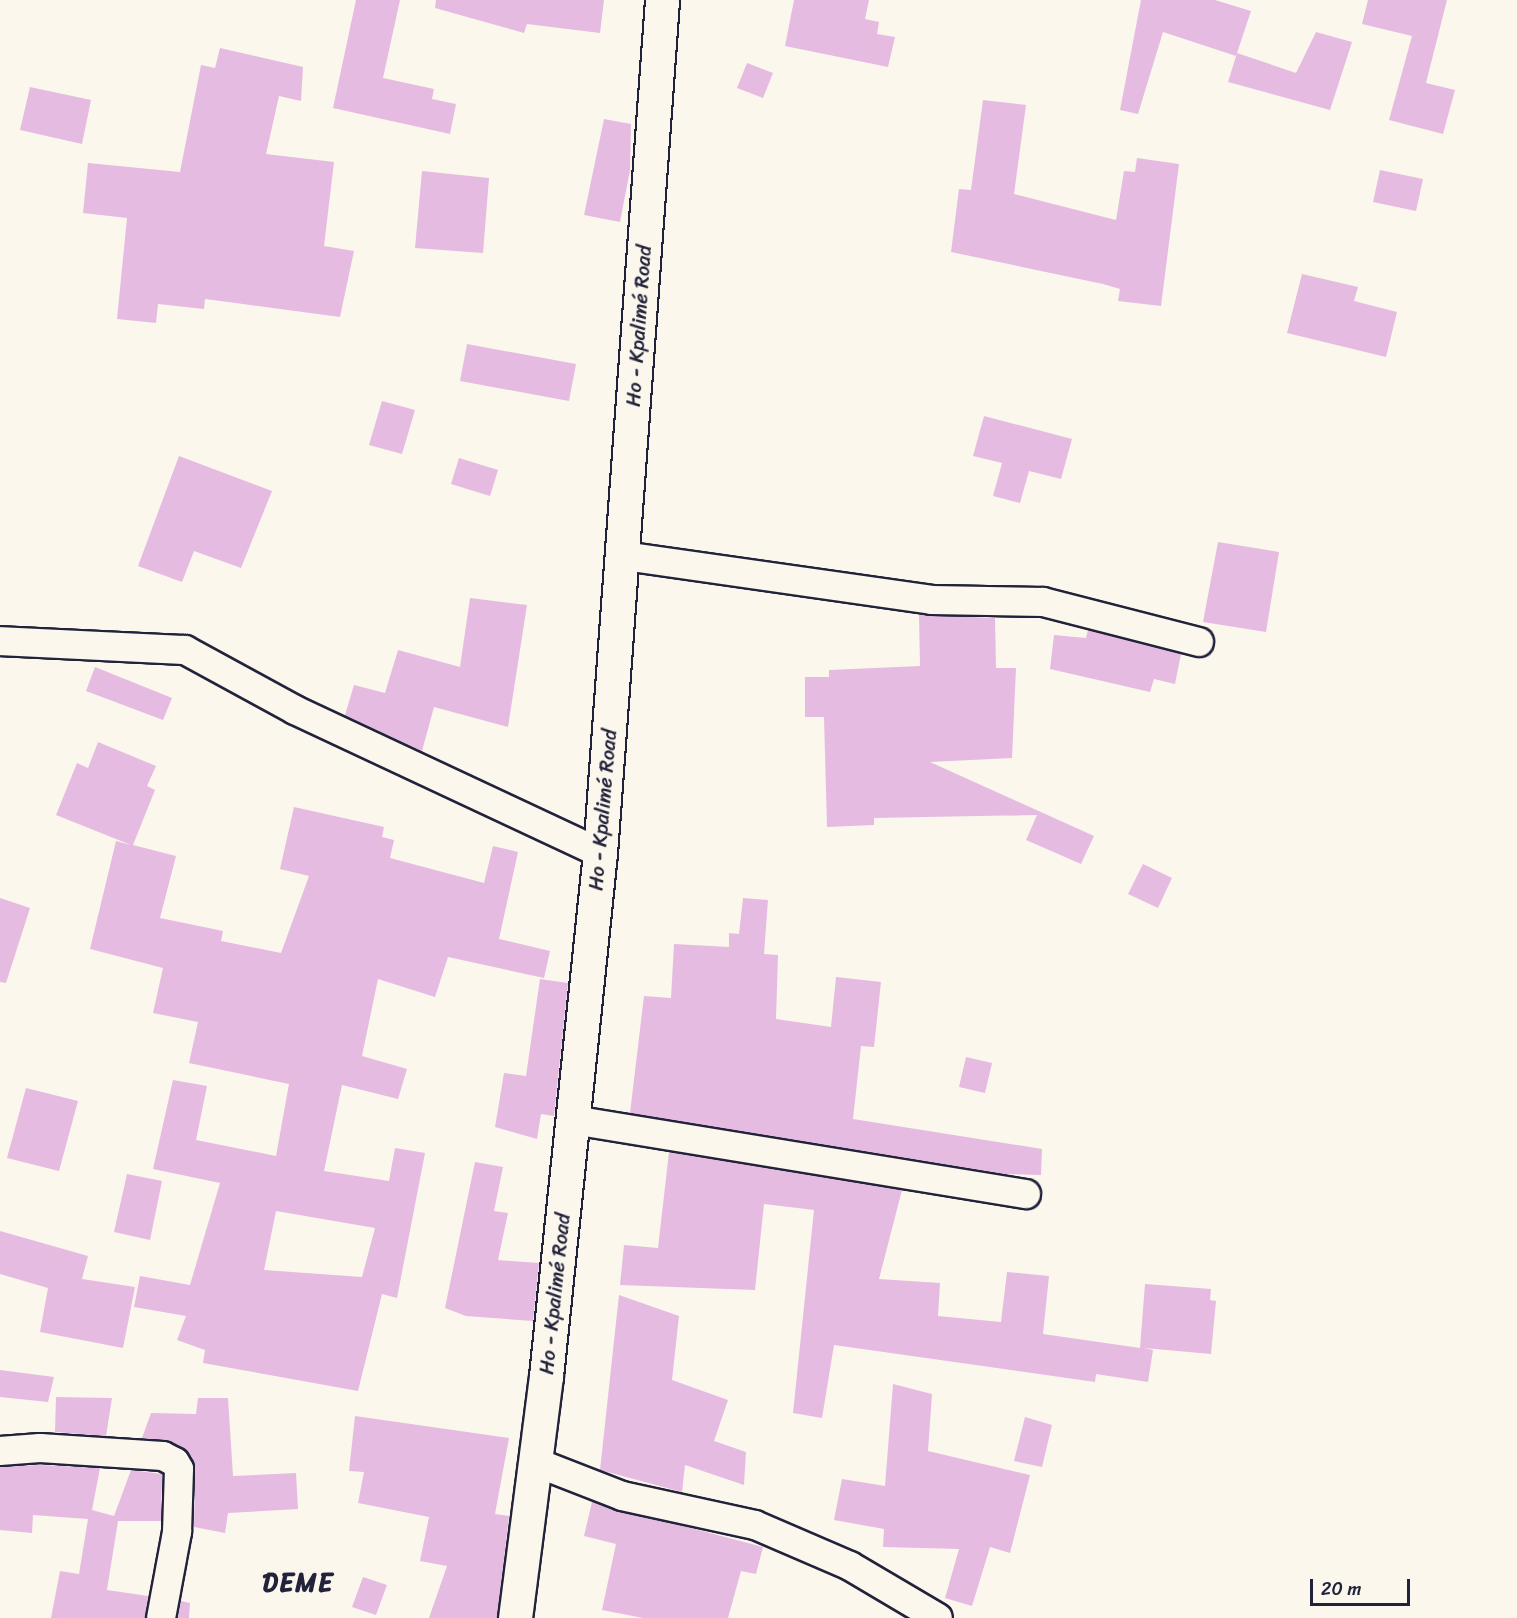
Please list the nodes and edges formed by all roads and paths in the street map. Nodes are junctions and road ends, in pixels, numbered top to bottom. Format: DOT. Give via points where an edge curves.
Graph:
graph roads {
  1 [pos="662,0"];
  2 [pos="624,556"];
  3 [pos="0,641"];
  4 [pos="1199,642"];
  5 [pos="600,853"];
  6 [pos="573,1120"];
  7 [pos="1026,1194"];
  8 [pos="0,1451"];
  9 [pos="535,1462"];
  10 [pos="161,1618"];
  11 [pos="515,1618"];
  12 [pos="938,1618"];
  1 -- 2 [label="main road, Ho - Kpalimé Road"];
  2 -- 4 [label="street" via="932,600 1043,602"];
  2 -- 5 [label="main road, Ho - Kpalimé Road"];
  3 -- 5 [label="street" via="185,650 295,710"];
  5 -- 6 [label="main road, Ho - Kpalimé Road"];
  6 -- 7 [label="street"];
  6 -- 9 [label="main road, Ho - Kpalimé Road"];
  8 -- 10 [label="street" via="51,1449 163,1456 175,1462 179,1469 177,1532"];
  9 -- 11 [label="main road, Ho - Kpalimé Road"];
  9 -- 12 [label="street" via="621,1496 755,1525 850,1566"];
}
